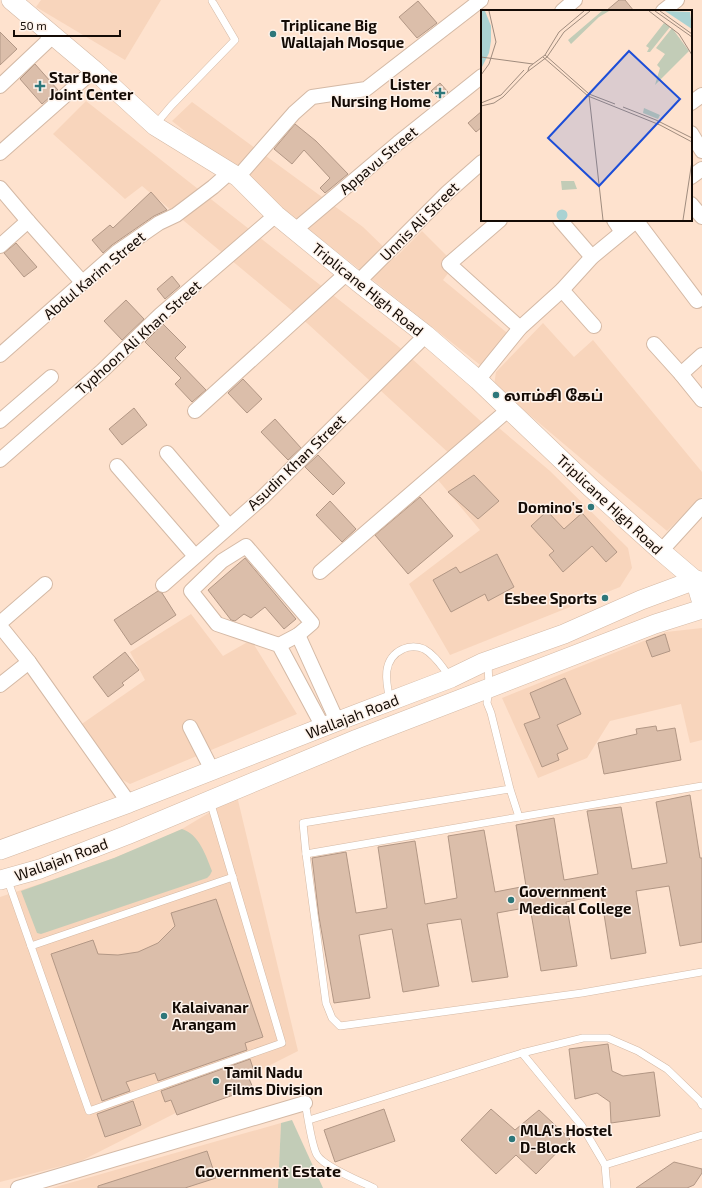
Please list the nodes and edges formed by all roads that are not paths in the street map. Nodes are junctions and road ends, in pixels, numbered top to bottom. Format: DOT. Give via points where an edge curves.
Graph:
graph roads {
  1 [pos="212,0"];
  2 [pos="481,0"];
  3 [pos="575,0"];
  4 [pos="677,0"];
  5 [pos="18,2"];
  6 [pos="563,10"];
  7 [pos="664,10"];
  8 [pos="53,36"];
  9 [pos="94,70"];
  10 [pos="481,77"];
  11 [pos="0,86"];
  12 [pos="702,95"];
  13 [pos="692,102"];
  14 [pos="155,126"];
  15 [pos="692,135"];
  16 [pos="702,151"];
  17 [pos="0,153"];
  18 [pos="481,163"];
  19 [pos="702,169"];
  20 [pos="234,174"];
  21 [pos="692,176"];
  22 [pos="0,188"];
  23 [pos="692,205"];
  24 [pos="276,215"];
  25 [pos="702,217"];
  26 [pos="499,221"];
  27 [pos="561,221"];
  28 [pos="615,221"];
  29 [pos="635,221"];
  30 [pos="637,221"];
  31 [pos="28,222"];
  32 [pos="295,230"];
  33 [pos="622,232"];
  34 [pos="0,246"];
  35 [pos="592,257"];
  36 [pos="353,278"];
  37 [pos="83,283"];
  38 [pos="562,290"];
  39 [pos="697,301"];
  40 [pos="594,326"];
  41 [pos="520,328"];
  42 [pos="426,335"];
  43 [pos="654,344"];
  44 [pos="0,355"];
  45 [pos="702,355"];
  46 [pos="681,374"];
  47 [pos="51,377"];
  48 [pos="478,380"];
  49 [pos="702,400"];
  50 [pos="509,409"];
  51 [pos="195,411"];
  52 [pos="0,421"];
  53 [pos="167,453"];
  54 [pos="0,460"];
  55 [pos="117,466"];
  56 [pos="702,506"];
  57 [pos="229,526"];
  58 [pos="660,551"];
  59 [pos="195,556"];
  60 [pos="320,572"];
  61 [pos="699,581"];
  62 [pos="45,584"];
  63 [pos="163,586"];
  64 [pos="702,603"];
  65 [pos="702,609"];
  66 [pos="0,625"];
  67 [pos="298,635"];
  68 [pos="279,646"];
  69 [pos="488,661"];
  70 [pos="29,662"];
  71 [pos="451,678"];
  72 [pos="0,685"];
  73 [pos="489,688"];
  74 [pos="390,701"];
  75 [pos="330,724"];
  76 [pos="190,727"];
  77 [pos="212,770"];
  78 [pos="702,786"];
  79 [pos="510,789"];
  80 [pos="210,800"];
  81 [pos="129,803"];
  82 [pos="519,817"];
  83 [pos="0,850"];
  84 [pos="306,854"];
  85 [pos="233,877"];
  86 [pos="4,879"];
  87 [pos="31,946"];
  88 [pos="702,972"];
  89 [pos="522,1052"];
  90 [pos="305,1103"];
  91 [pos="702,1105"];
  92 [pos="309,1120"];
  93 [pos="702,1135"];
  94 [pos="605,1165"];
  95 [pos="18,1188"];
  96 [pos="374,1188"];
  97 [pos="607,1188"];
  1 -- 14 [label="lane" via="234,40"];
  2 -- 20 [label="street, Abdul Karim Street" via="366,89 312,98"];
  3 -- 6 [label="street"];
  4 -- 7 [label="street"];
  5 -- 8 [label="main road, Triplicane High Road"];
  8 -- 9 [label="main road, Triplicane High Road"];
  8 -- 11 [label="street"];
  9 -- 14 [label="main road, Triplicane High Road"];
  9 -- 17 [label="street"];
  10 -- 32 [label="street, Appavu Street"];
  12 -- 13 [label="street"];
  14 -- 20 [label="main road, Triplicane High Road"];
  15 -- 16 [label="street"];
  18 -- 36 [label="street, Unnis Ali Street"];
  19 -- 21 [label="street"];
  20 -- 24 [label="main road, Triplicane High Road"];
  20 -- 37 [label="street, Abdul Karim Street" via="117,252"];
  22 -- 31 [label="street"];
  23 -- 25 [label="street"];
  24 -- 32 [label="main road, Triplicane High Road"];
  24 -- 54 [label="street, Typhoon Ali Khan Street"];
  26 -- 41 [label="street" via="449,264"];
  27 -- 35 [label="street"];
  28 -- 33 [label="street"];
  29 -- 33 [label="street"];
  30 -- 39 [label="street"];
  31 -- 34 [label="street"];
  31 -- 37 [label="street"];
  32 -- 36 [label="main road, Triplicane High Road"];
  33 -- 35 [label="street"];
  35 -- 38 [label="street"];
  36 -- 42 [label="main road, Triplicane High Road"];
  36 -- 51 [label="street, Unnis Ali Street"];
  37 -- 44 [label="street, Abdul Karim Street"];
  38 -- 40 [label="street"];
  38 -- 41 [label="street"];
  41 -- 48 [label="street"];
  42 -- 48 [label="main road, Triplicane High Road"];
  42 -- 57 [label="street, Asudin Khan Street" via="263,497"];
  43 -- 46 [label="street"];
  45 -- 46 [label="street"];
  46 -- 49 [label="street"];
  47 -- 52 [label="street"];
  48 -- 50 [label="main road, Triplicane High Road"];
  50 -- 58 [label="main road, Triplicane High Road"];
  50 -- 60 [label="street"];
  53 -- 57 [label="street"];
  55 -- 59 [label="street"];
  56 -- 58 [label="street"];
  57 -- 59 [label="street, Asudin Khan Street"];
  58 -- 61 [label="main road, Triplicane High Road"];
  59 -- 63 [label="street, Asudin Khan Street"];
  61 -- 64 [label="main road"];
  61 -- 69 [label="main road, Wallajah Road" via="641,600 564,634"];
  62 -- 66 [label="street"];
  65 -- 73 [label="main road, Wallajah Road" via="655,624"];
  66 -- 70 [label="street"];
  67 -- 68 [label="street"];
  67 -- 68 [label="street" via="312,623 246,546 222,561 191,591 217,624"];
  67 -- 75 [label="street"];
  68 -- 75 [label="street"];
  69 -- 71 [label="main road, Wallajah Road"];
  69 -- 73 [label="lane"];
  70 -- 72 [label="street"];
  70 -- 81 [label="street"];
  71 -- 74 [label="main road, Wallajah Road"];
  71 -- 74 [label="lane" via="431,654 422,648 408,647 396,652 388,665 386,682"];
  73 -- 79 [label="lane" via="487,703"];
  73 -- 80 [label="main road, Wallajah Road"];
  74 -- 75 [label="main road, Wallajah Road"];
  75 -- 77 [label="main road, Wallajah Road"];
  76 -- 77 [label="street"];
  77 -- 81 [label="main road, Wallajah Road"];
  78 -- 82 [label="lane"];
  79 -- 82 [label="lane"];
  79 -- 84 [label="lane" via="303,823"];
  80 -- 85 [label="lane"];
  80 -- 86 [label="main road, Wallajah Road" via="40,869"];
  81 -- 83 [label="main road, Wallajah Road"];
  82 -- 84 [label="lane"];
  84 -- 88 [label="lane" via="326,1003 332,1018 340,1026 582,993"];
  85 -- 87 [label="lane"];
  85 -- 87 [label="lane" via="282,1043 89,1111"];
  86 -- 87 [label="lane"];
  89 -- 91 [label="lane" via="583,1038 608,1038 638,1051 667,1069"];
  89 -- 92 [label="lane"];
  89 -- 94 [label="lane" via="582,1126"];
  90 -- 92 [label="lane"];
  90 -- 95 [label="street"];
  92 -- 96 [label="lane" via="317,1155 331,1166"];
  93 -- 94 [label="lane"];
  94 -- 97 [label="lane"];
}
